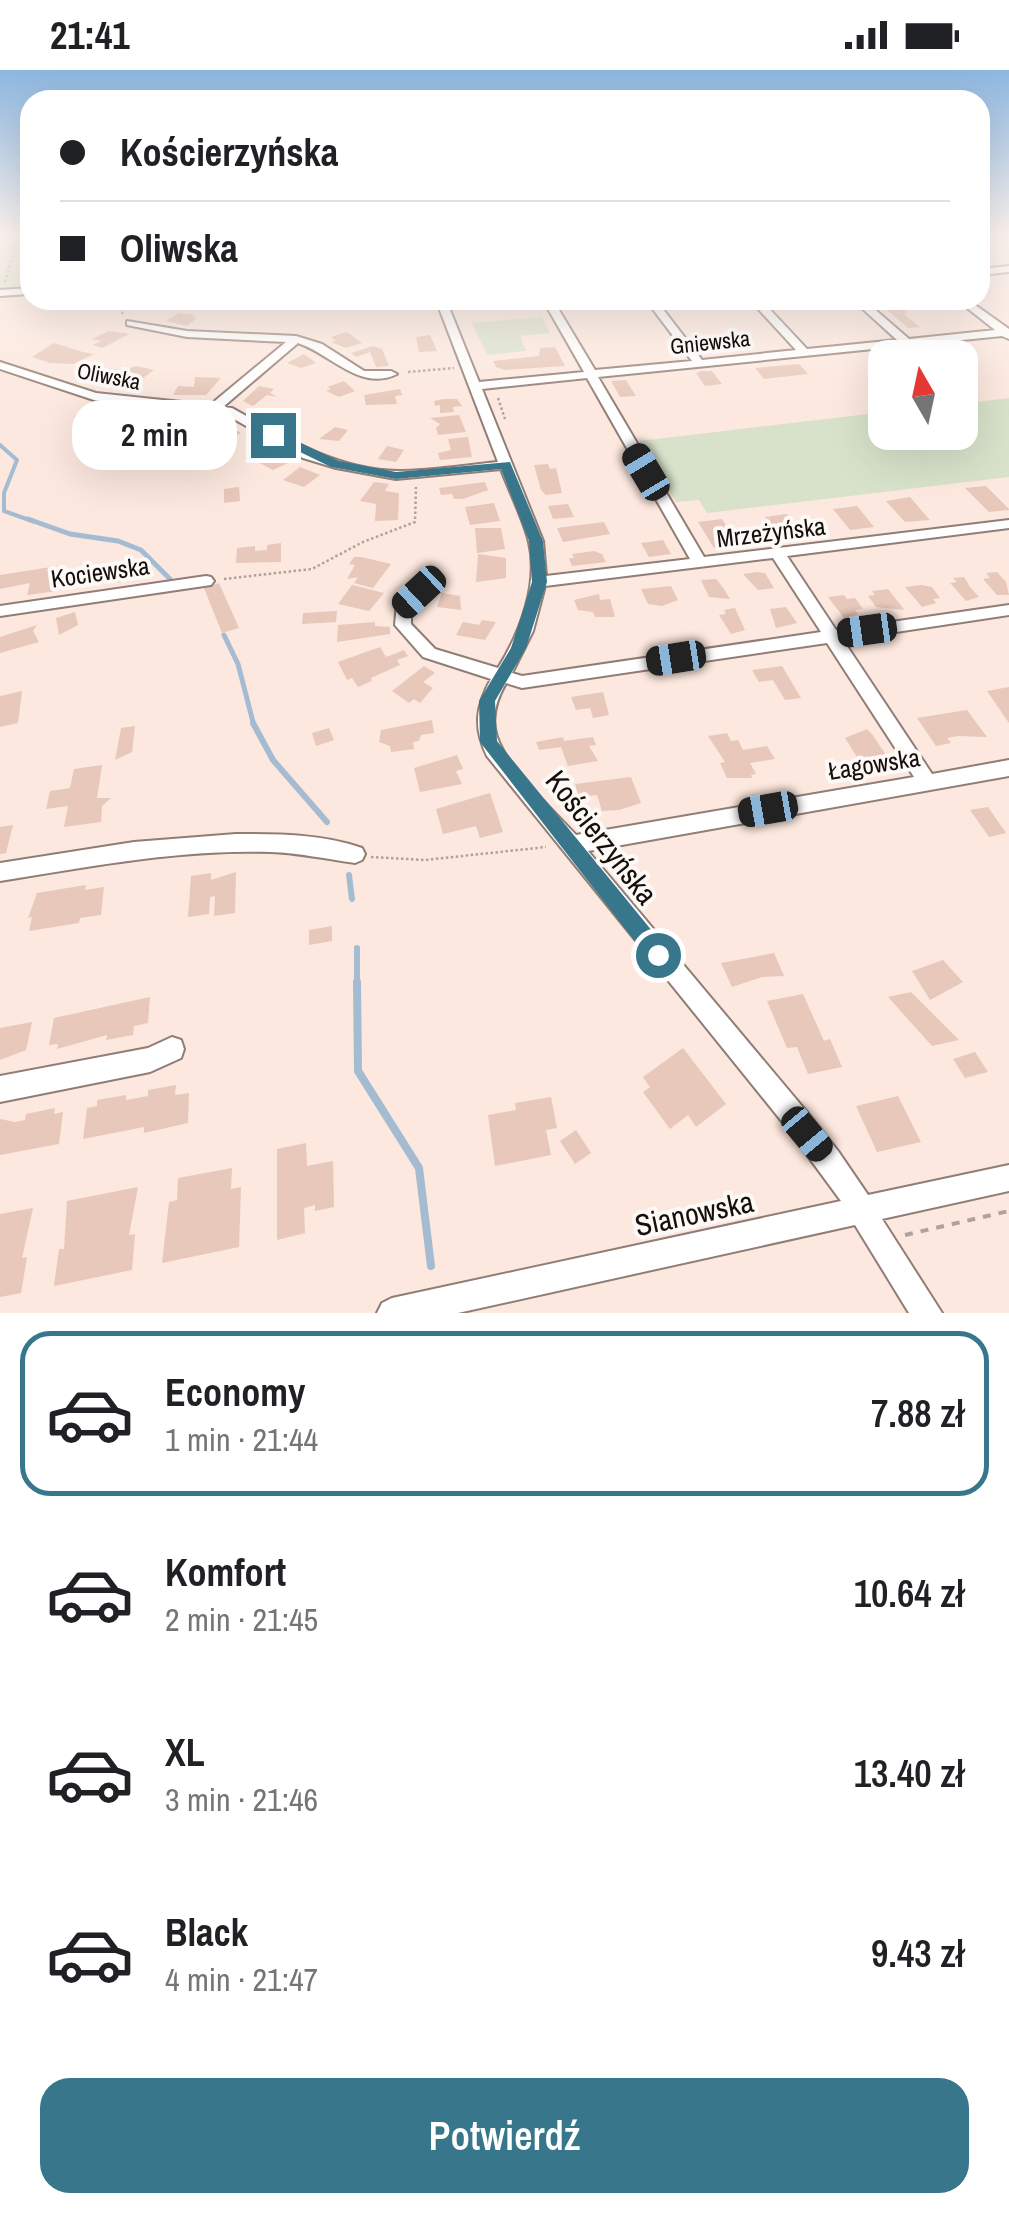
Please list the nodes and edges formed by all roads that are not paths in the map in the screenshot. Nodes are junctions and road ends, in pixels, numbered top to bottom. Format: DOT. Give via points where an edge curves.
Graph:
graph roads {
  1 [pos="445,310"];
  2 [pos="553,310"];
  3 [pos="658,310"];
  4 [pos="764,310"];
  5 [pos="869,310"];
  6 [pos="976,310"];
  7 [pos="132,323"];
  8 [pos="1007,333"];
  9 [pos="296,339"];
  10 [pos="904,340"];
  11 [pos="937,340"];
  12 [pos="868,347"];
  13 [pos="805,353"];
  14 [pos="698,363"];
  15 [pos="0,365"];
  16 [pos="391,374"];
  17 [pos="588,374"];
  18 [pos="471,376"];
  19 [pos="214,408"];
  20 [pos="505,465"];
  21 [pos="1009,524"];
  22 [pos="778,554"];
  23 [pos="700,564"];
  24 [pos="206,582"];
  25 [pos="540,582"];
  26 [pos="419,592"];
  27 [pos="1009,610"];
  28 [pos="0,611"];
  29 [pos="831,635"];
  30 [pos="502,675"];
  31 [pos="1009,768"];
  32 [pos="928,782"];
  33 [pos="568,841"];
  34 [pos="355,854"];
  35 [pos="0,872"];
  36 [pos="172,1048"];
  37 [pos="0,1088"];
  38 [pos="1009,1178"];
  39 [pos="861,1211"];
  40 [pos="392,1313"];
  41 [pos="927,1313"];
  1 -- 18 [label="street, Kościerzyńska"];
  2 -- 17 [label="street"];
  3 -- 14 [label="street"];
  4 -- 13 [label="street"];
  5 -- 10 [label="street"];
  6 -- 8 [label="street"];
  7 -- 9 [label="street" via="187,334"];
  8 -- 11 [label="street, Gniewska"];
  9 -- 16 [label="street" via="362,376"];
  9 -- 19 [label="street"];
  12 -- 13 [label="street, Gniewska"];
  13 -- 14 [label="street, Gniewska"];
  14 -- 17 [label="street, Gniewska"];
  15 -- 19 [label="street, Oliwska" via="94,396"];
  17 -- 18 [label="street, Gniewska"];
  17 -- 23 [label="street"];
  18 -- 20 [label="street, Kościerzyńska"];
  19 -- 20 [label="street, Oliwska" via="336,464 417,476"];
  20 -- 25 [label="street, Kościerzyńska" via="536,541"];
  21 -- 22 [label="street, Mrzeżyńska"];
  22 -- 23 [label="street, Mrzeżyńska"];
  22 -- 29 [label="street"];
  23 -- 25 [label="street, Mrzeżyńska"];
  24 -- 28 [label="street, Kociewska"];
  25 -- 30 [label="street, Kościerzyńska"];
  26 -- 30 [label="street" via="403,607 403,625 429,653"];
  27 -- 29 [label="street"];
  29 -- 30 [label="street" via="522,682"];
  29 -- 32 [label="street"];
  30 -- 33 [label="street, Kościerzyńska" via="487,701 489,742"];
  31 -- 32 [label="street, Łagowska"];
  32 -- 33 [label="street, Łagowska"];
  33 -- 39 [label="street, Kościerzyńska" via="832,1164"];
  34 -- 35 [label="street" via="272,843 154,849"];
  36 -- 37 [label="street" via="150,1060"];
  38 -- 39 [label="street, Sianowska"];
  39 -- 40 [label="street, Sianowska"];
  39 -- 41 [label="street, Kościerzyńska" via="902,1285"];
}
